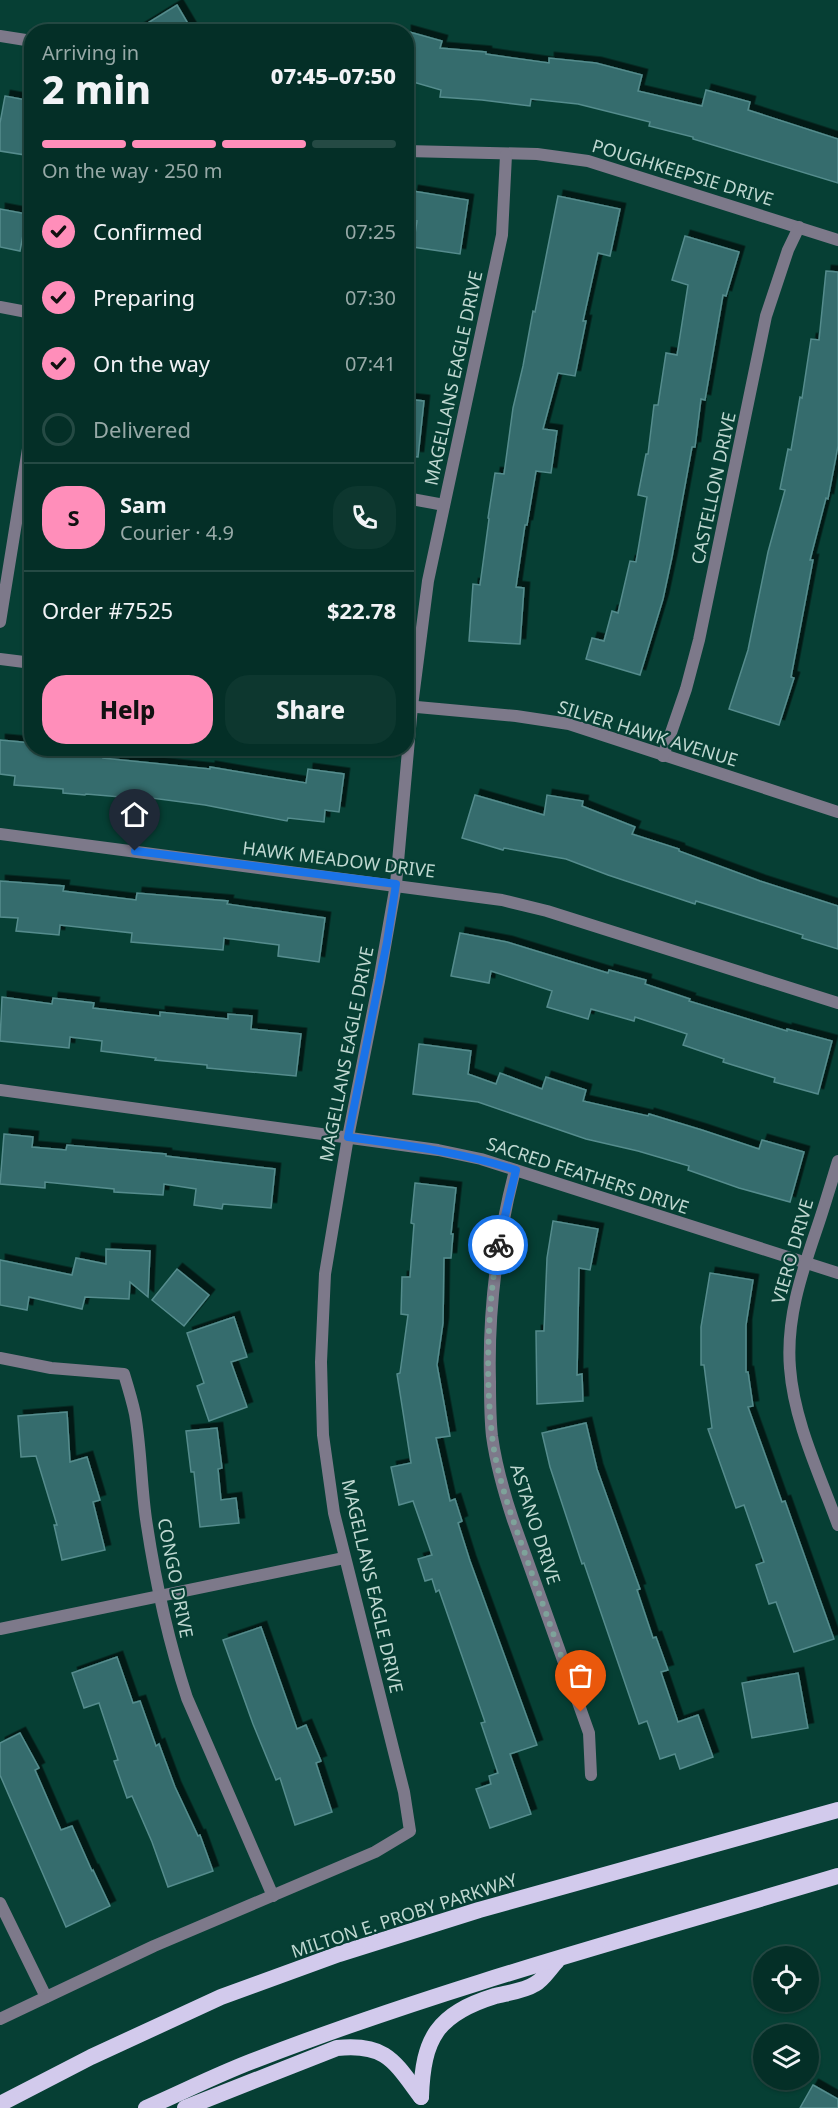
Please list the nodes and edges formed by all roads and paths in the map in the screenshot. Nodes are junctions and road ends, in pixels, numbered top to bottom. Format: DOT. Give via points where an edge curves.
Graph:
graph roads {
  1 [pos="0,36"];
  2 [pos="24,40"];
  3 [pos="414,151"];
  4 [pos="506,155"];
  5 [pos="799,227"];
  6 [pos="838,240"];
  7 [pos="0,307"];
  8 [pos="24,312"];
  9 [pos="24,474"];
  10 [pos="414,499"];
  11 [pos="444,505"];
  12 [pos="0,622"];
  13 [pos="0,659"];
  14 [pos="24,662"];
  15 [pos="414,673"];
  16 [pos="414,706"];
  17 [pos="405,756"];
  18 [pos="663,756"];
  19 [pos="838,812"];
  20 [pos="0,834"];
  21 [pos="396,884"];
  22 [pos="838,1003"];
  23 [pos="0,1090"];
  24 [pos="348,1137"];
  25 [pos="838,1161"];
  26 [pos="516,1170"];
  27 [pos="804,1262"];
  28 [pos="838,1273"];
  29 [pos="0,1358"];
  30 [pos="838,1525"];
  31 [pos="344,1558"];
  32 [pos="160,1595"];
  33 [pos="0,1629"];
  34 [pos="591,1775"];
  35 [pos="838,1810"];
  36 [pos="838,1876"];
  37 [pos="273,1896"];
  38 [pos="0,1903"];
  39 [pos="559,1959"];
  40 [pos="46,1997"];
  41 [pos="0,2019"];
  42 [pos="0,2104"];
  43 [pos="146,2108"];
  44 [pos="184,2108"];
  1 -- 2 [label="street"];
  3 -- 4 [label="street, POUGHKEEPSIE DRIVE"];
  4 -- 5 [label="street, POUGHKEEPSIE DRIVE" via="537,154 588,161"];
  4 -- 11 [label="street, MAGELLANS EAGLE DRIVE" via="502,235"];
  5 -- 6 [label="street, POUGHKEEPSIE DRIVE"];
  5 -- 18 [label="street, CASTELLON DRIVE" via="766,316 699,640"];
  7 -- 8 [label="street"];
  9 -- 12 [label="street"];
  10 -- 11 [label="street"];
  11 -- 15 [label="street, MAGELLANS EAGLE DRIVE"];
  13 -- 14 [label="street"];
  16 -- 18 [label="street, SILVER HAWK AVENUE" via="569,724"];
  17 -- 21 [label="street, MAGELLANS EAGLE DRIVE"];
  18 -- 19 [label="street, SILVER HAWK AVENUE"];
  20 -- 21 [label="street, HAWK MEADOW DRIVE"];
  21 -- 22 [label="street, HAWK MEADOW DRIVE" via="525,905"];
  21 -- 24 [label="street, MAGELLANS EAGLE DRIVE"];
  23 -- 24 [label="street, SACRED FEATHERS DRIVE"];
  24 -- 26 [label="street, SACRED FEATHERS DRIVE" via="449,1152"];
  24 -- 31 [label="street, MAGELLANS EAGLE DRIVE" via="325,1274 321,1362 323,1435"];
  25 -- 27 [label="street, VIERO DRIVE"];
  26 -- 27 [label="street, SACRED FEATHERS DRIVE"];
  26 -- 34 [label="street, ASTANO DRIVE" via="504,1213 492,1288 492,1436 504,1493 589,1733"];
  27 -- 28 [label="street, SACRED FEATHERS DRIVE"];
  27 -- 30 [label="street, VIERO DRIVE" via="792,1313 789,1368 802,1425"];
  29 -- 32 [label="street, CONGO DRIVE" via="51,1368 124,1374 135,1415 146,1517"];
  31 -- 32 [label="street"];
  31 -- 37 [label="street, MAGELLANS EAGLE DRIVE" via="401,1781 410,1831 375,1852"];
  32 -- 33 [label="street"];
  32 -- 37 [label="street, CONGO DRIVE" via="187,1698"];
  35 -- 42 [label="highway, MILTON E. PROBY PARKWAY" via="480,1910 339,1954 221,1997"];
  36 -- 39 [label="highway"];
  37 -- 40 [label="street, MAGELLANS EAGLE DRIVE"];
  38 -- 40 [label="street"];
  39 -- 43 [label="highway" via="366,2019 256,2060"];
  39 -- 44 [label="highway" via="536,1984 474,2003 436,2031 422,2067 421,2097 387,2055 355,2046 337,2048"];
  40 -- 41 [label="street, MAGELLANS EAGLE DRIVE"];
}
